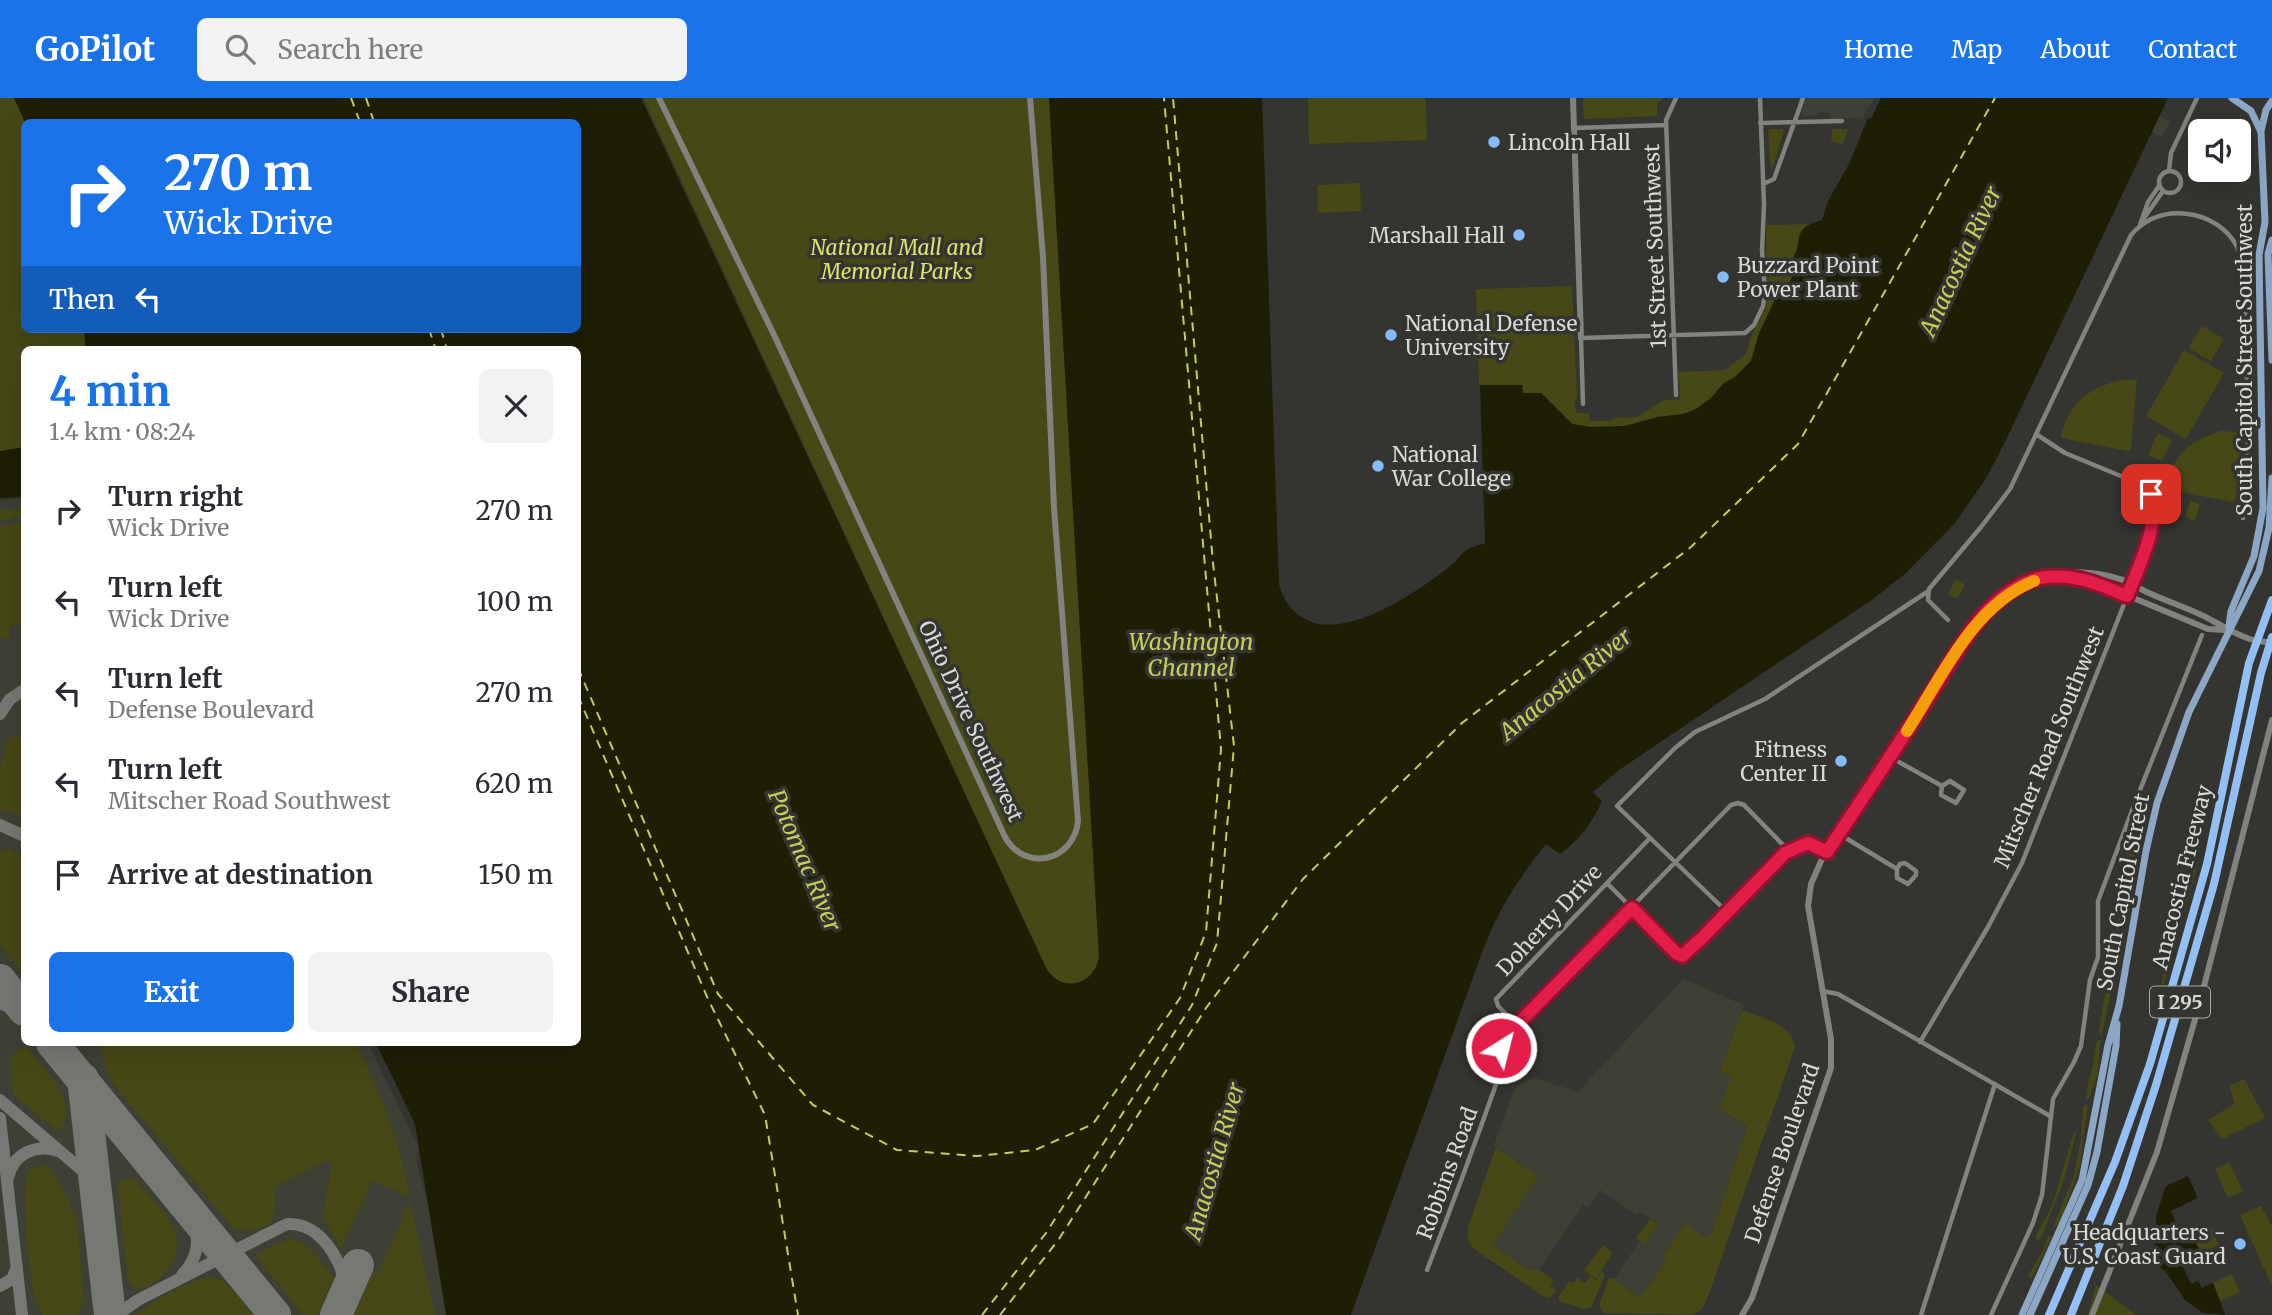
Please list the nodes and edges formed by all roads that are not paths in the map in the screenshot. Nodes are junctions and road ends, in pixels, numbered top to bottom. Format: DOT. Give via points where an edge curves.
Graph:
graph roads {
  1 [pos="659,98"];
  2 [pos="1030,98"];
  3 [pos="1573,98"];
  4 [pos="1676,98"];
  5 [pos="1760,98"];
  6 [pos="1802,98"];
  7 [pos="2197,98"];
  8 [pos="2232,98"];
  9 [pos="2272,101"];
  10 [pos="1842,121"];
  11 [pos="1794,122"];
  12 [pos="1760,123"];
  13 [pos="1667,125"];
  14 [pos="1574,128"];
  15 [pos="2261,132"];
  16 [pos="2169,171"];
  17 [pos="1763,184"];
  18 [pos="2161,188"];
  19 [pos="2263,199"];
  20 [pos="2272,213"];
  21 [pos="2140,225"];
  22 [pos="2272,240"];
  23 [pos="1674,335"];
  24 [pos="1581,338"];
  25 [pos="2272,360"];
  26 [pos="1676,395"];
  27 [pos="1583,404"];
  28 [pos="2036,434"];
  29 [pos="2272,478"];
  30 [pos="2243,518"];
  31 [pos="2041,578"];
  32 [pos="2132,584"];
  33 [pos="1927,592"];
  34 [pos="2127,596"];
  35 [pos="2272,600"];
  36 [pos="1948,620"];
  37 [pos="2228,630"];
  38 [pos="2202,635"];
  39 [pos="2272,637"];
  40 [pos="2272,642"];
  41 [pos="2272,720"];
  42 [pos="1890,757"];
  43 [pos="1942,786"];
  44 [pos="1839,834"];
  45 [pos="1650,838"];
  46 [pos="1789,850"];
  47 [pos="1827,852"];
  48 [pos="1675,864"];
  49 [pos="1897,869"];
  50 [pos="1606,883"];
  51 [pos="1632,908"];
  52 [pos="1727,912"];
  53 [pos="1822,992"];
  54 [pos="2119,1006"];
  55 [pos="1517,1025"];
  56 [pos="1920,1042"];
  57 [pos="1994,1084"];
  58 [pos="2050,1116"];
  59 [pos="1427,1270"];
  60 [pos="2072,1314"];
  61 [pos="1742,1315"];
  62 [pos="1921,1315"];
  63 [pos="1991,1315"];
  64 [pos="2022,1315"];
  65 [pos="2030,1315"];
  66 [pos="2047,1315"];
  67 [pos="2092,1315"];
  1 -- 2 [label="street, Ohio Drive Southwest" via="771,327 1005,837 1020,854 1040,859 1066,849 1076,835 1078,821 1055,530"];
  3 -- 14 [label="street"];
  4 -- 13 [label="street, 1st Street Southwest"];
  5 -- 12 [label="street"];
  6 -- 11 [label="street"];
  7 -- 16 [label="street" via="2171,153"];
  8 -- 15 [label="main road" via="2251,111"];
  9 -- 15 [label="main road"];
  10 -- 11 [label="street"];
  11 -- 12 [label="street"];
  11 -- 17 [label="street" via="1773,179"];
  12 -- 17 [label="street"];
  13 -- 14 [label="street"];
  13 -- 23 [label="street, 1st Street Southwest"];
  14 -- 24 [label="street"];
  15 -- 19 [label="main road, South Capitol Street Southwest"];
  16 -- 18 [label="street" via="2162,175"];
  16 -- 18 [label="street" via="2178,174 2181,184 2169,194"];
  17 -- 23 [label="street" via="1762,309 1749,331"];
  18 -- 21 [label="street" via="2148,202"];
  19 -- 20 [label="main road"];
  19 -- 37 [label="main road, South Capitol Street Southwest" via="2265,226 2259,255 2263,508 2254,556"];
  21 -- 28 [label="street" via="2131,235"];
  21 -- 30 [label="street" via="2165,214 2192,214 2222,228 2236,245 2244,270 2245,305 2248,454"];
  22 -- 25 [label="main road" via="2267,258"];
  23 -- 24 [label="street"];
  23 -- 26 [label="street, 1st Street Southwest"];
  24 -- 27 [label="street"];
  28 -- 32 [label="street, Mitscher Road Southwest" via="2065,453 2145,486 2151,494 2154,520"];
  28 -- 33 [label="street" via="2006,495"];
  29 -- 37 [label="main road" via="2263,557 2240,614"];
  31 -- 32 [label="street, Defense Boulevard" via="2082,572"];
  31 -- 34 [label="street, Defense Boulevard" via="2081,578"];
  31 -- 42 [label="street, Defense Boulevard" via="2008,594 1979,620"];
  32 -- 34 [label="street, Mitscher Road Southwest"];
  32 -- 37 [label="street, Defense Boulevard"];
  33 -- 36 [label="street" via="1928,600"];
  33 -- 45 [label="street" via="1765,699 1705,725 1681,742 1617,806"];
  34 -- 37 [label="street, Defense Boulevard" via="2208,629"];
  34 -- 56 [label="street, Mitscher Road Southwest" via="2022,863"];
  35 -- 66 [label="highway, Anacostia Freeway / I 295" via="2242,698 2199,897 2145,1080"];
  37 -- 40 [label="street"];
  37 -- 54 [label="main road, South Capitol Street" via="2183,727 2157,803"];
  38 -- 58 [label="street" via="2098,901 2099,953 2090,980 2081,1045 2053,1099"];
  39 -- 60 [label="highway, Anacostia Freeway / I 295" via="2214,884 2160,1072 2130,1168"];
  41 -- 67 [label="street" via="2152,1168"];
  42 -- 43 [label="street"];
  42 -- 44 [label="street, Defense Boulevard"];
  43 -- 43 [label="street" via="1941,795 1955,803 1964,789 1950,781"];
  44 -- 47 [label="street, Defense Boulevard"];
  44 -- 49 [label="street"];
  45 -- 48 [label="street"];
  45 -- 50 [label="street, Doherty Drive"];
  46 -- 47 [label="street" via="1808,843"];
  46 -- 48 [label="street, Robbins Road" via="1744,805 1735,803"];
  46 -- 52 [label="street"];
  47 -- 53 [label="street, Defense Boulevard" via="1808,900"];
  48 -- 51 [label="street, Robbins Road"];
  48 -- 52 [label="street"];
  49 -- 49 [label="street" via="1897,878 1908,884 1916,875 1905,863"];
  50 -- 51 [label="street"];
  50 -- 55 [label="street, Doherty Drive" via="1496,999"];
  51 -- 52 [label="street" via="1682,956"];
  51 -- 55 [label="street, Robbins Road"];
  53 -- 56 [label="street" via="1838,994"];
  53 -- 61 [label="street, Defense Boulevard" via="1831,1043 1830,1073 1752,1298"];
  54 -- 64 [label="main road" via="2082,1180"];
  54 -- 65 [label="main road" via="2116,1046 2091,1177"];
  55 -- 59 [label="street, Robbins Road" via="1503,1040 1501,1069"];
  56 -- 57 [label="street"];
  57 -- 58 [label="street"];
  57 -- 62 [label="street"];
  58 -- 63 [label="street" via="2042,1195"];
}
